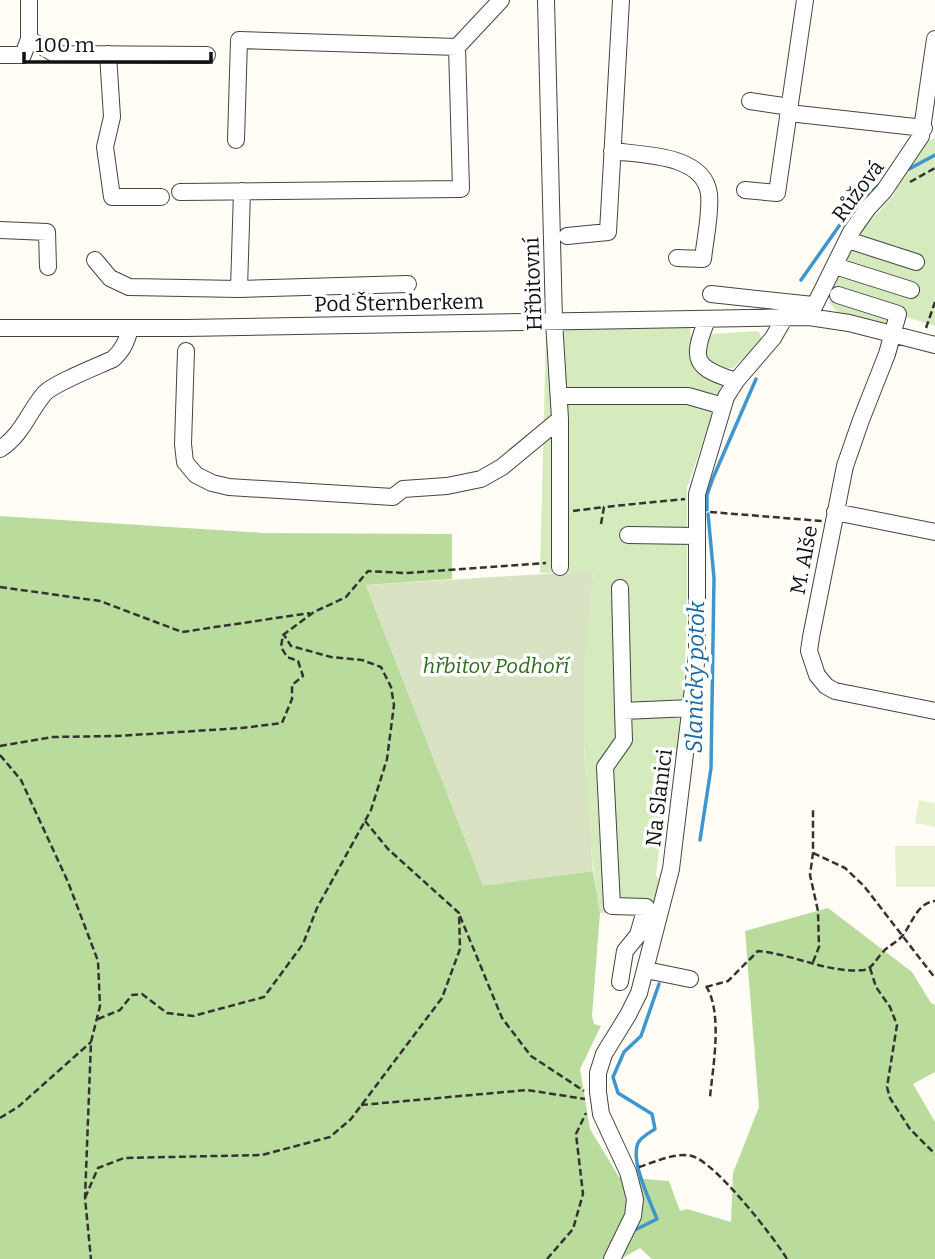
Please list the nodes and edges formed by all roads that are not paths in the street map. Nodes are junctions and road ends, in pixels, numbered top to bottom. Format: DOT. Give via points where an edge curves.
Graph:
graph roads {
  1 [pos="29,0"];
  2 [pos="500,0"];
  3 [pos="546,0"];
  4 [pos="621,0"];
  5 [pos="805,0"];
  6 [pos="29,39"];
  7 [pos="935,39"];
  8 [pos="457,47"];
  9 [pos="108,54"];
  10 [pos="0,55"];
  11 [pos="207,55"];
  12 [pos="750,101"];
  13 [pos="789,110"];
  14 [pos="924,128"];
  15 [pos="236,140"];
  16 [pos="612,151"];
  17 [pos="745,190"];
  18 [pos="242,191"];
  19 [pos="180,192"];
  20 [pos="162,198"];
  21 [pos="0,230"];
  22 [pos="567,236"];
  23 [pos="848,240"];
  24 [pos="677,258"];
  25 [pos="94,260"];
  26 [pos="916,262"];
  27 [pos="835,266"];
  28 [pos="48,267"];
  29 [pos="408,284"];
  30 [pos="239,289"];
  31 [pos="911,290"];
  32 [pos="711,294"];
  33 [pos="838,295"];
  34 [pos="801,314"];
  35 [pos="707,320"];
  36 [pos="554,321"];
  37 [pos="0,328"];
  38 [pos="130,328"];
  39 [pos="892,334"];
  40 [pos="928,343"];
  41 [pos="186,351"];
  42 [pos="736,381"];
  43 [pos="560,396"];
  44 [pos="723,406"];
  45 [pos="560,419"];
  46 [pos="0,449"];
  47 [pos="835,512"];
  48 [pos="935,531"];
  49 [pos="628,535"];
  50 [pos="697,536"];
  51 [pos="561,556"];
  52 [pos="620,589"];
  53 [pos="691,708"];
  54 [pos="623,711"];
  55 [pos="935,711"];
  56 [pos="646,970"];
  57 [pos="690,979"];
  58 [pos="620,982"];
  59 [pos="612,1259"];
  1 -- 6 [label="street"];
  2 -- 8 [label="street"];
  3 -- 36 [label="street, Hřbitovní"];
  4 -- 16 [label="street"];
  5 -- 13 [label="street"];
  6 -- 9 [label="street" via="55,54"];
  6 -- 10 [label="street" via="23,55"];
  7 -- 14 [label="street, Růžová"];
  8 -- 15 [label="street" via="239,40"];
  8 -- 18 [label="street" via="461,189"];
  9 -- 11 [label="street"];
  9 -- 20 [label="street" via="112,117 104,147 112,197"];
  12 -- 13 [label="street"];
  13 -- 14 [label="street"];
  13 -- 17 [label="street" via="777,193"];
  14 -- 23 [label="street, Růžová" via="912,153"];
  16 -- 22 [label="street" via="608,232"];
  16 -- 24 [label="street" via="680,161 701,177 709,195 703,259"];
  18 -- 19 [label="street"];
  18 -- 30 [label="street"];
  21 -- 28 [label="street" via="47,232"];
  23 -- 26 [label="street"];
  23 -- 27 [label="street, Růžová"];
  25 -- 30 [label="street" via="110,278 130,287"];
  27 -- 31 [label="street"];
  27 -- 34 [label="street, Růžová"];
  29 -- 30 [label="street"];
  32 -- 34 [label="street"];
  33 -- 39 [label="street" via="898,314"];
  34 -- 35 [label="street, Pod Šternberkem"];
  34 -- 39 [label="street"];
  34 -- 42 [label="street, Na Slanici"];
  35 -- 36 [label="street, Pod Šternberkem"];
  35 -- 42 [label="street" via="698,347 702,366"];
  36 -- 38 [label="street, Pod Šternberkem"];
  36 -- 43 [label="street, Hřbitovní"];
  37 -- 38 [label="street, Pod Šternberkem"];
  38 -- 46 [label="street" via="119,354 46,391 23,427"];
  39 -- 40 [label="street"];
  39 -- 47 [label="street, M. Alše" via="852,442"];
  41 -- 45 [label="street" via="185,462 195,475 212,483 393,497 403,489 481,479"];
  42 -- 44 [label="street, Na Slanici"];
  43 -- 44 [label="street" via="688,396"];
  43 -- 45 [label="street, Hřbitovní"];
  44 -- 50 [label="street, Na Slanici" via="697,494"];
  45 -- 51 [label="street, Hřbitovní"];
  47 -- 48 [label="street"];
  47 -- 55 [label="street, M. Alše" via="809,652 817,676 835,691"];
  49 -- 50 [label="street"];
  50 -- 53 [label="street, Na Slanici" via="697,655"];
  52 -- 54 [label="street"];
  53 -- 54 [label="street"];
  53 -- 56 [label="street, Na Slanici" via="671,869"];
  54 -- 58 [label="street" via="624,740 605,767 612,906 646,907 638,935 625,951"];
  56 -- 57 [label="street"];
  56 -- 59 [label="street, Na Slanici" via="634,1003 600,1063 598,1101 635,1199 633,1216"];
}
